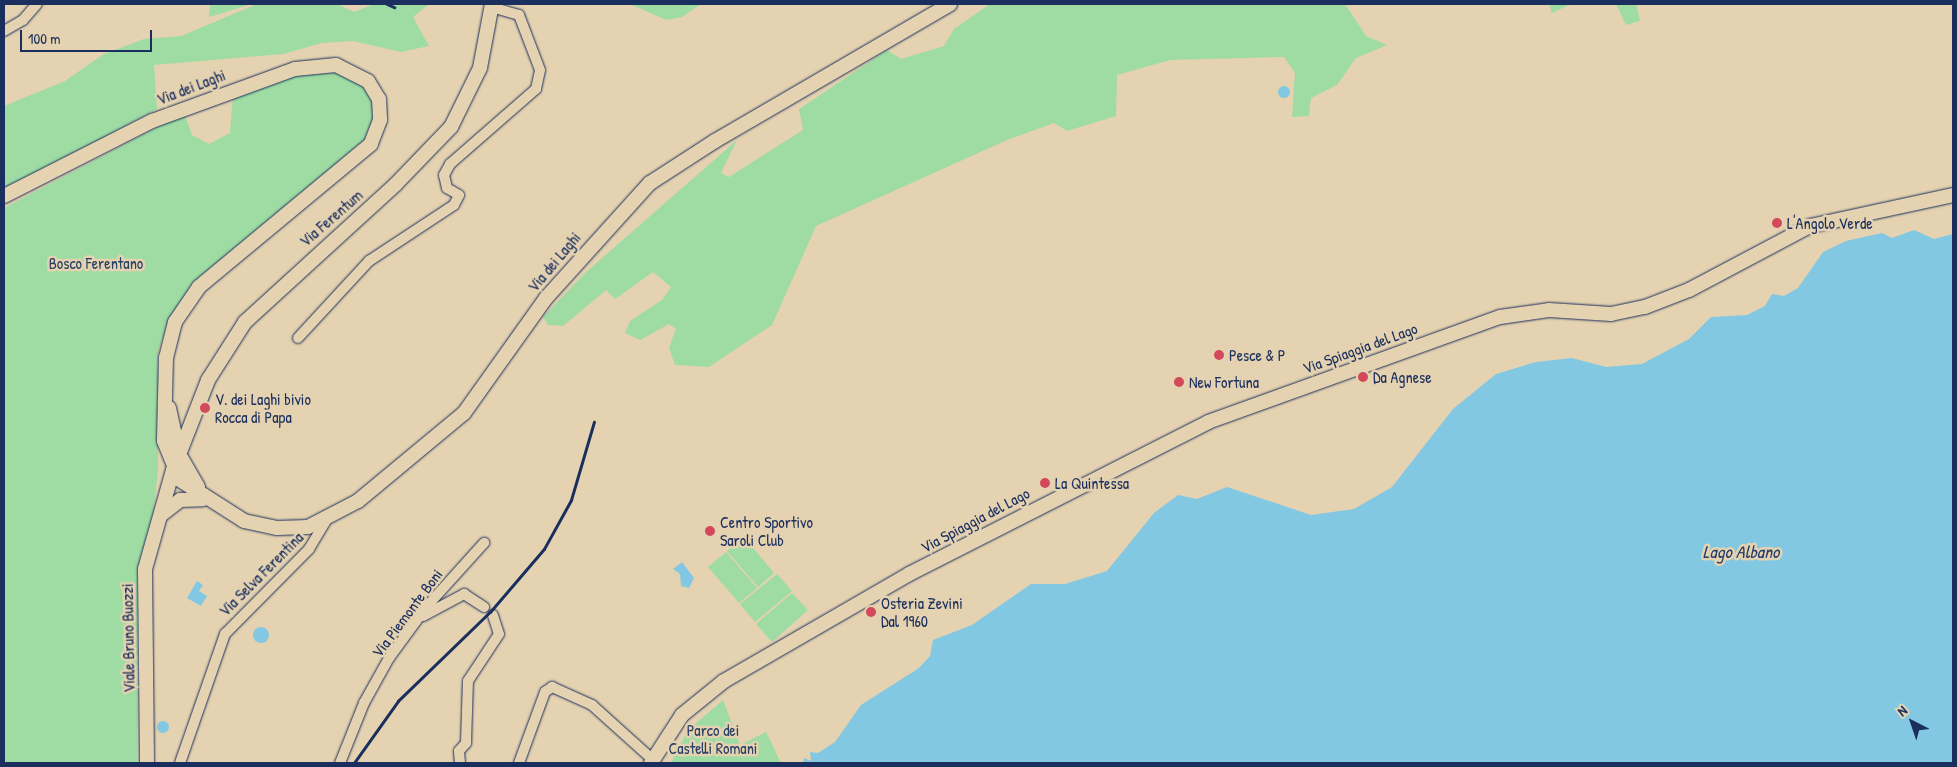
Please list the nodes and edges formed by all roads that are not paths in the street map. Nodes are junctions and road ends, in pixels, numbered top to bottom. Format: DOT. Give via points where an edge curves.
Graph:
graph roads {
  1 [pos="37,4"];
  2 [pos="950,4"];
  3 [pos="492,6"];
  4 [pos="4,31"];
  5 [pos="1953,195"];
  6 [pos="4,196"];
  7 [pos="298,338"];
  8 [pos="164,379"];
  9 [pos="197,408"];
  10 [pos="170,412"];
  11 [pos="190,427"];
  12 [pos="164,441"];
  13 [pos="179,454"];
  14 [pos="173,470"];
  15 [pos="196,485"];
  16 [pos="207,501"];
  17 [pos="161,516"];
  18 [pos="328,520"];
  19 [pos="484,543"];
  20 [pos="484,607"];
  21 [pos="493,615"];
  22 [pos="417,619"];
  23 [pos="652,762"];
  24 [pos="147,763"];
  25 [pos="180,763"];
  26 [pos="340,763"];
  27 [pos="460,763"];
  28 [pos="519,763"];
  1 -- 4 [label="street" via="23,20"];
  2 -- 18 [label="main road, Via dei Laghi" via="714,141 646,187 546,298 464,414 384,482"];
  3 -- 7 [label="street" via="519,15 540,70 536,89 450,164 444,175 447,188 459,195 454,205 369,261"];
  3 -- 9 [label="main road, Via Ferentum" via="480,68 451,127 401,179 245,322 218,359"];
  5 -- 23 [label="main road, Via Spiaggia del Lago" via="1810,226 1653,304 1611,314 1549,310 1500,317 1208,422 909,574 724,681 682,715"];
  6 -- 8 [label="main road, Via dei Laghi" via="152,120 295,69 340,65 372,84 380,120 371,144 196,290 174,326"];
  8 -- 10 [label="main road, Via dei Laghi"];
  8 -- 12 [label="main road, Via dei Laghi"];
  9 -- 10 [label="main road" via="186,417"];
  9 -- 11 [label="main road, Via Ferentum"];
  10 -- 13 [label="main road, Via dei Laghi"];
  11 -- 13 [label="main road, Via Ferentum"];
  11 -- 15 [label="main road"];
  12 -- 14 [label="main road, Via dei Laghi"];
  12 -- 17 [label="main road"];
  13 -- 14 [label="main road, Via Ferentum"];
  13 -- 15 [label="main road, Via dei Laghi"];
  14 -- 16 [label="main road, Via dei Laghi"];
  14 -- 17 [label="main road, Via Ferentum"];
  15 -- 16 [label="main road, Via dei Laghi"];
  16 -- 17 [label="main road" via="180,500"];
  16 -- 18 [label="main road, Via dei Laghi" via="264,526 298,528"];
  17 -- 24 [label="main road, Viale Bruno Buozzi" via="142,592"];
  18 -- 25 [label="street, Via Selva Ferentina" via="309,549 225,634"];
  19 -- 22 [label="street, Via Piemonte Boni"];
  20 -- 22 [label="street" via="462,594"];
  21 -- 27 [label="street" via="499,634 468,681 466,743 459,751"];
  22 -- 26 [label="street, Via Piemonte Boni" via="370,690"];
  23 -- 28 [label="street" via="592,706 552,687 545,692"];
}
